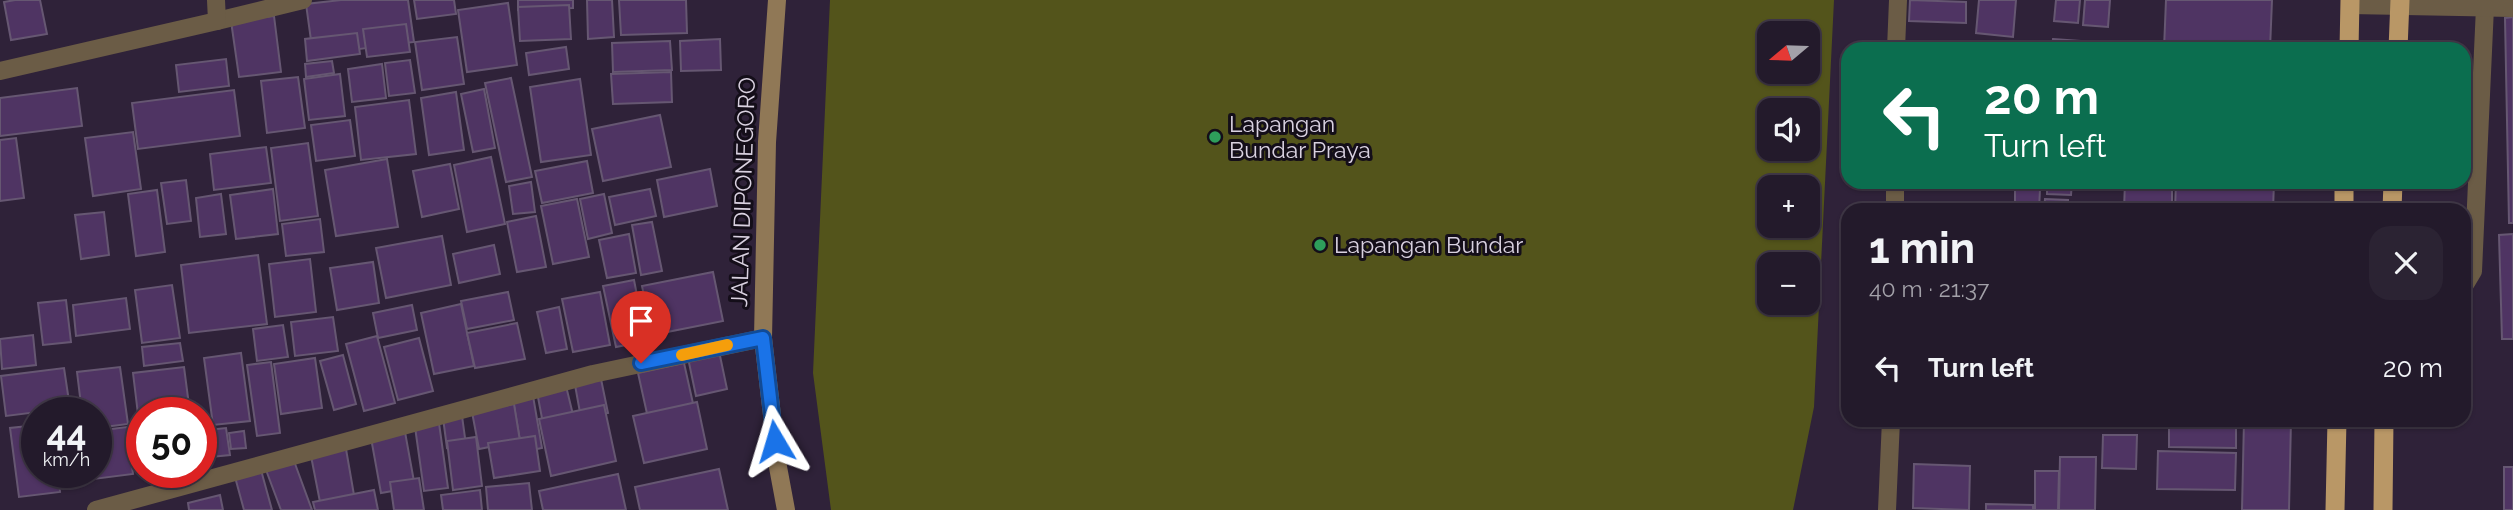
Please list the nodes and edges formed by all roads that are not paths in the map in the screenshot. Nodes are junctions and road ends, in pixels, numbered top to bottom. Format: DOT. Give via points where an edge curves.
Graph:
graph roads {
  1 [pos="216,0"];
  2 [pos="303,0"];
  3 [pos="777,0"];
  4 [pos="1898,0"];
  5 [pos="2400,2"];
  6 [pos="2350,3"];
  7 [pos="2486,7"];
  8 [pos="2513,8"];
  9 [pos="217,21"];
  10 [pos="1896,42"];
  11 [pos="2349,42"];
  12 [pos="2398,42"];
  13 [pos="0,71"];
  14 [pos="2471,274"];
  15 [pos="763,338"];
  16 [pos="1891,427"];
  17 [pos="2337,427"];
  18 [pos="2384,427"];
  19 [pos="96,510"];
  20 [pos="786,510"];
  21 [pos="1887,510"];
  22 [pos="2335,510"];
  23 [pos="2383,510"];
  1 -- 9 [label="street"];
  2 -- 9 [label="street"];
  3 -- 15 [label="main road, JALAN DIPONEGORO" via="766,142"];
  4 -- 10 [label="street"];
  5 -- 6 [label="street"];
  5 -- 7 [label="street"];
  5 -- 12 [label="highway"];
  6 -- 11 [label="highway"];
  7 -- 8 [label="street"];
  7 -- 14 [label="street"];
  9 -- 13 [label="street"];
  15 -- 19 [label="street" via="593,373"];
  15 -- 20 [label="main road, JALAN DIPONEGORO"];
  16 -- 21 [label="street"];
  17 -- 22 [label="highway"];
  18 -- 23 [label="highway"];
}
